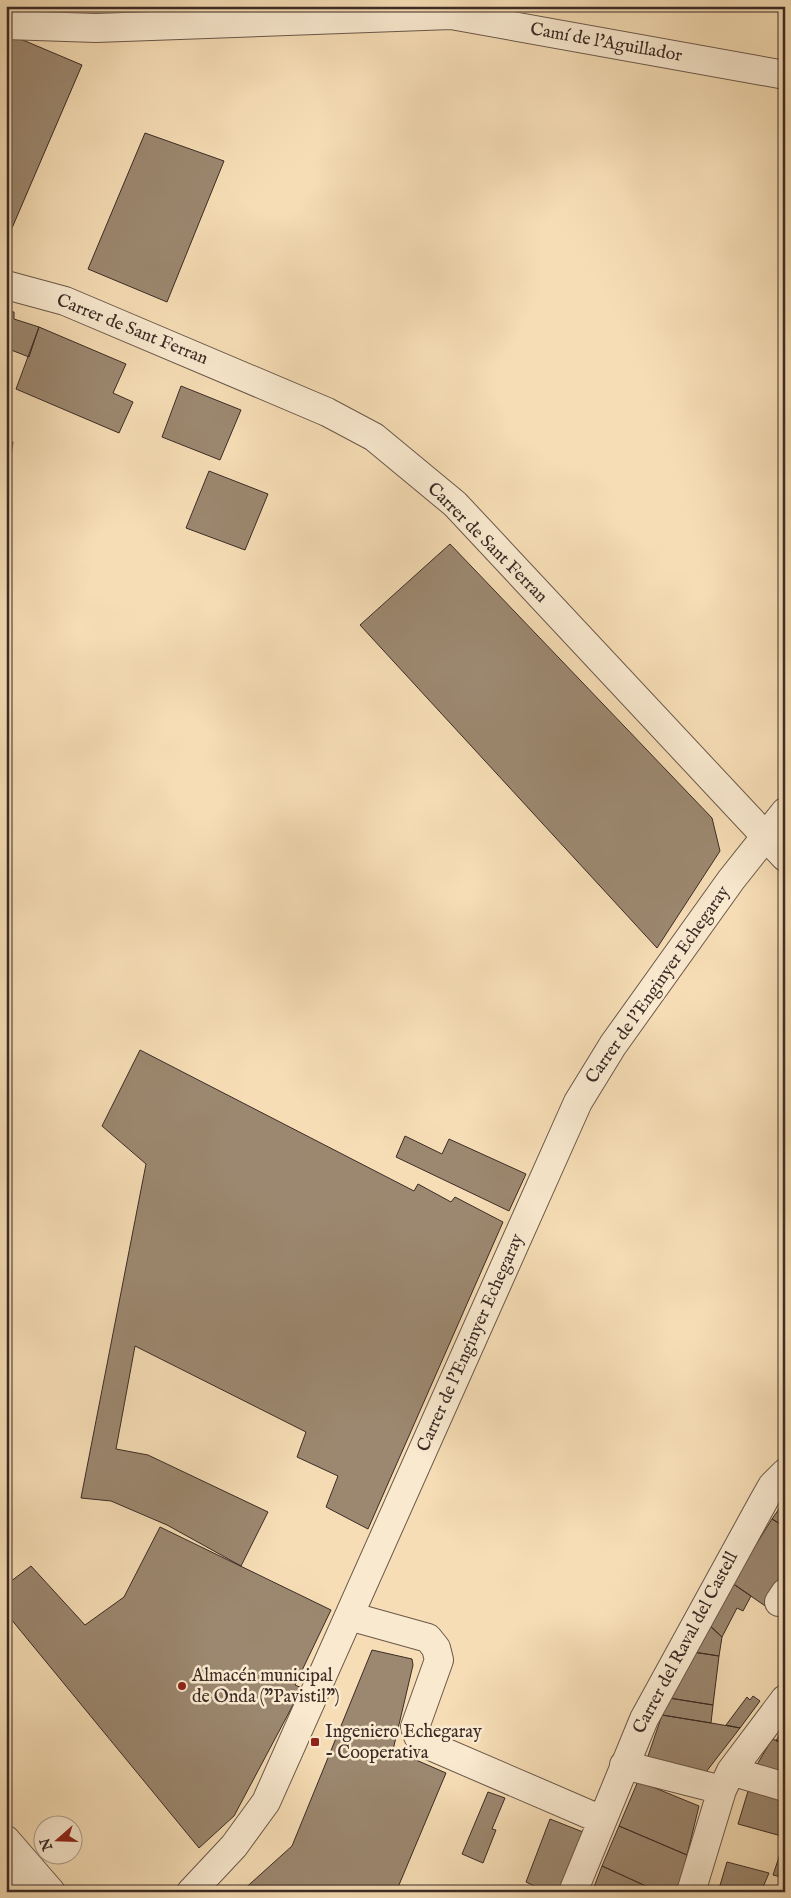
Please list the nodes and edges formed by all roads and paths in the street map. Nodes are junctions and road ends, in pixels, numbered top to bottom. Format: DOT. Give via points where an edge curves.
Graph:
graph roads {
  1 [pos="6,25"];
  2 [pos="785,75"];
  3 [pos="6,285"];
  4 [pos="785,812"];
  5 [pos="765,836"];
  6 [pos="785,857"];
  7 [pos="785,1473"];
  8 [pos="349,1616"];
  9 [pos="785,1698"];
  10 [pos="624,1765"];
  11 [pos="726,1781"];
  12 [pos="785,1787"];
  13 [pos="602,1820"];
  14 [pos="6,1840"];
  15 [pos="6,1863"];
  16 [pos="16,1892"];
  17 [pos="52,1892"];
  18 [pos="191,1892"];
  19 [pos="573,1892"];
  20 [pos="691,1892"];
  1 -- 2 [label="street, Camí de l'Aguillador" via="96,28 451,15"];
  3 -- 5 [label="street, Carrer de Sant Ferran" via="65,301 326,412 374,437 454,504"];
  4 -- 5 [label="street, Carrer de l'Enginyer Echegaray"];
  5 -- 6 [label="street, Carrer de Sant Ferran"];
  5 -- 8 [label="street, Carrer de l'Enginyer Echegaray" via="613,1045 578,1102"];
  7 -- 10 [label="street, Carrer del Raval del Castell" via="762,1502 661,1684"];
  8 -- 13 [label="street" via="428,1638 436,1648 439,1660 415,1727 418,1736 428,1745"];
  8 -- 18 [label="street, Carrer de l'Enginyer Echegaray" via="266,1802 234,1846"];
  9 -- 11 [label="street"];
  10 -- 11 [label="street"];
  10 -- 13 [label="street, Carrer del Raval del Castell"];
  11 -- 12 [label="street"];
  11 -- 20 [label="street"];
  13 -- 19 [label="street, Carrer del Raval del Castell"];
  14 -- 17 [label="street"];
  15 -- 16 [label="street"];
}
